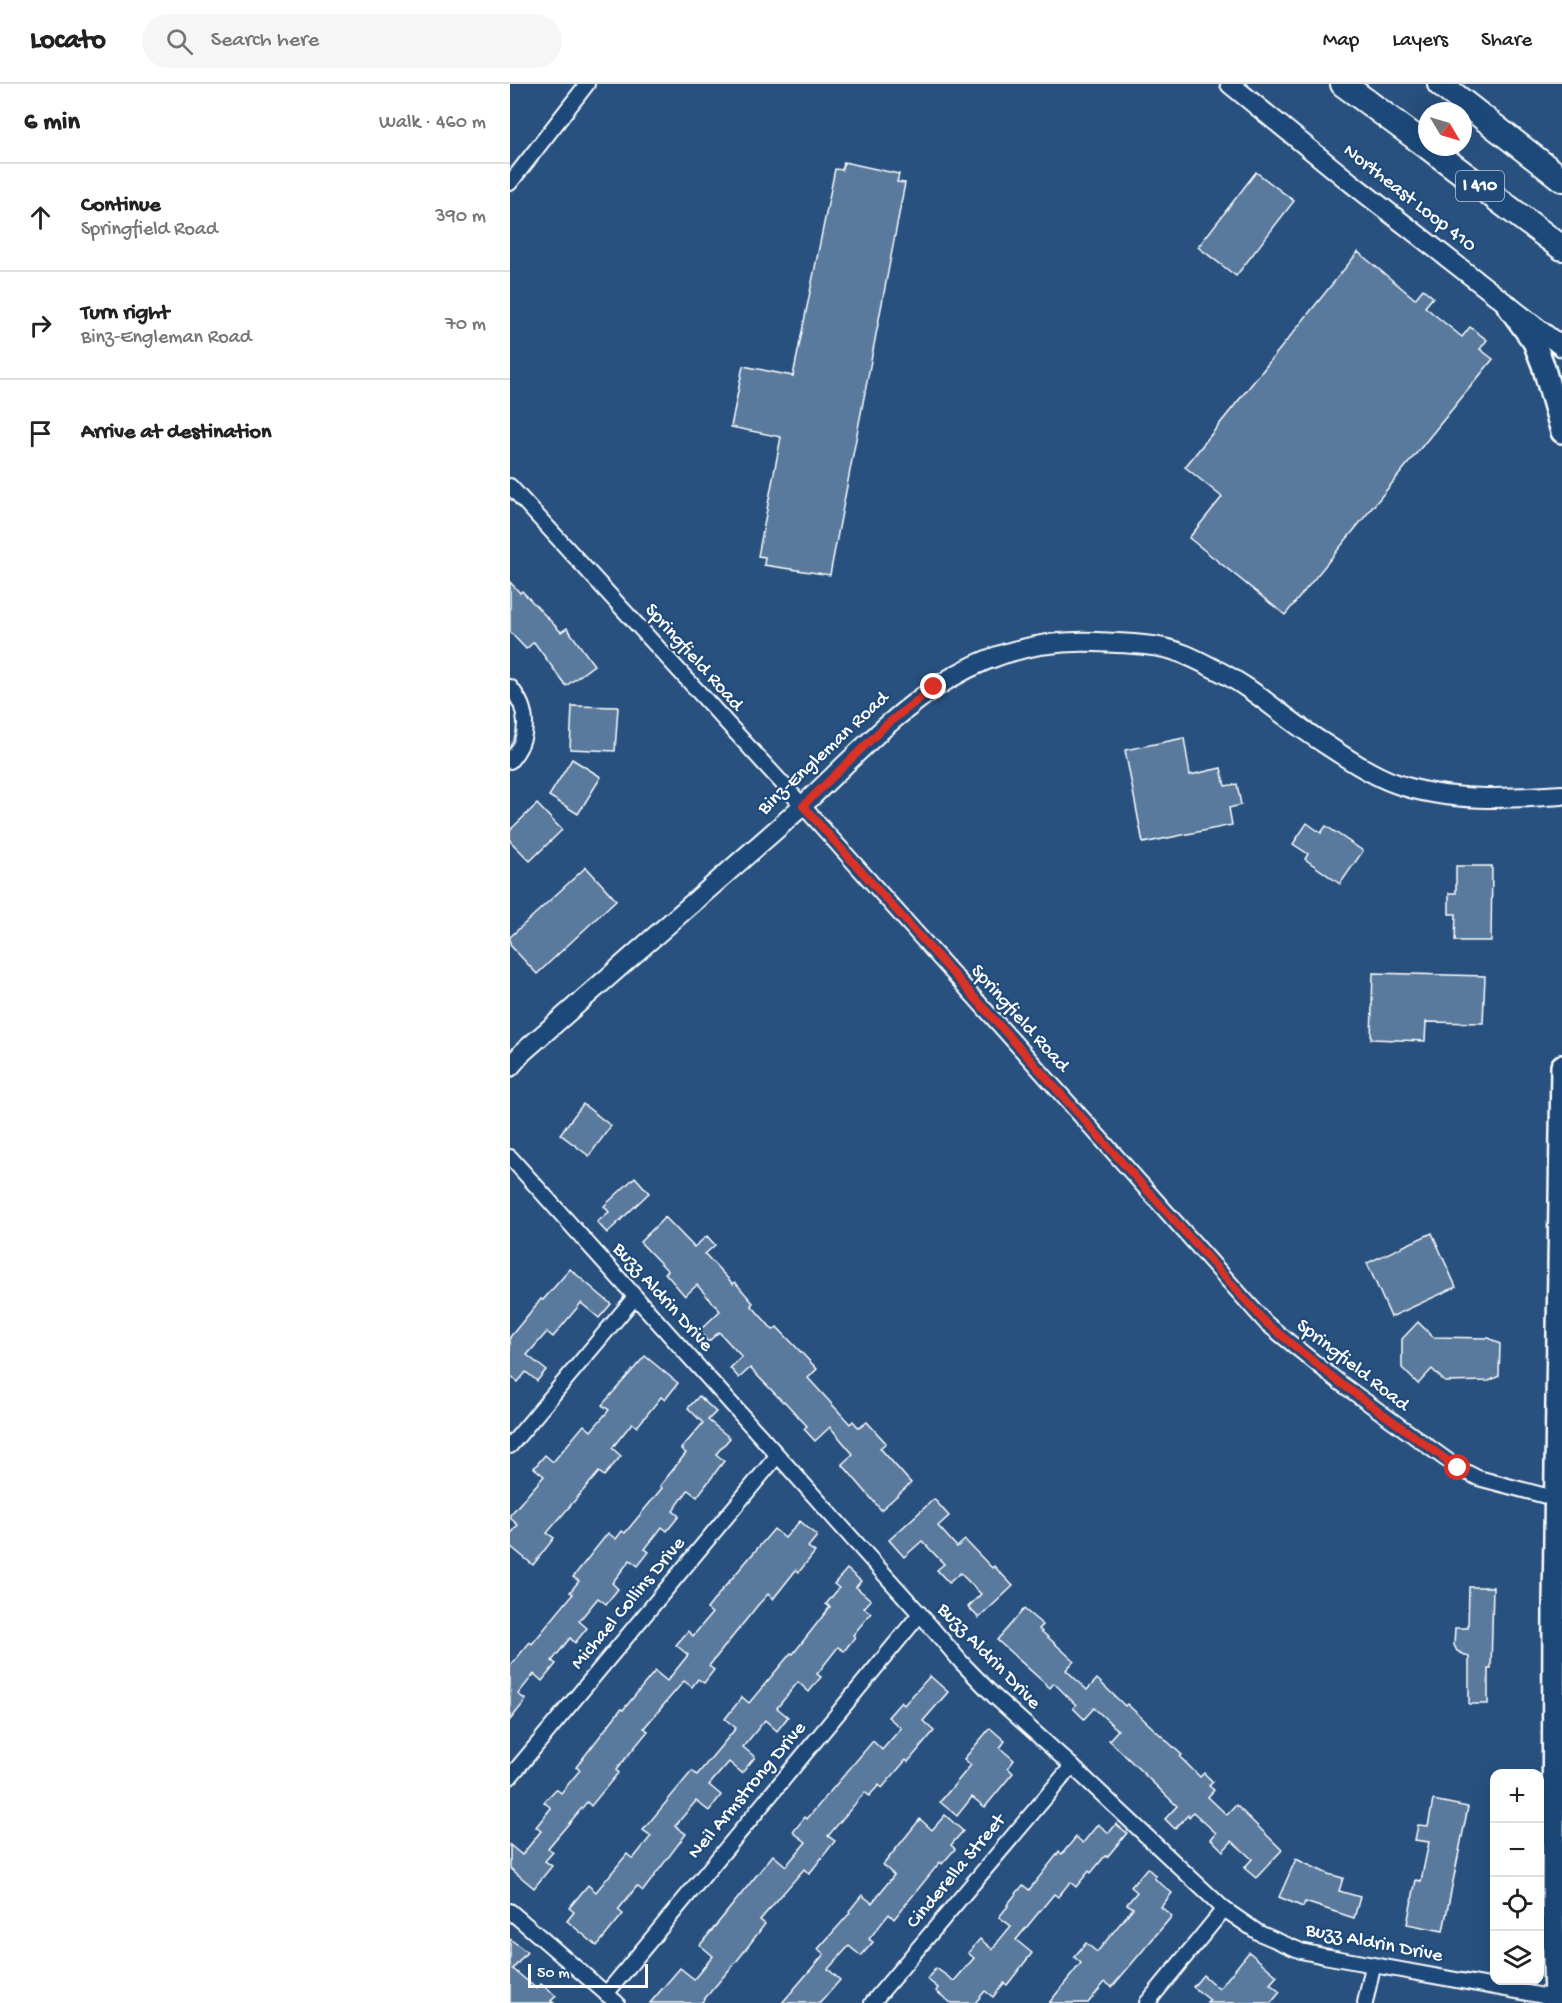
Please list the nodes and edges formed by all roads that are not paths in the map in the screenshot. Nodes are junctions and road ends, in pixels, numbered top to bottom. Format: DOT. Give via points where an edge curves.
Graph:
graph roads {
  1 [pos="587,84"];
  2 [pos="1230,84"];
  3 [pos="1343,84"];
  4 [pos="1440,84"];
  5 [pos="1418,140"];
  6 [pos="1440,156"];
  7 [pos="1562,179"];
  8 [pos="510,183"];
  9 [pos="1562,248"];
  10 [pos="1508,306"];
  11 [pos="1562,347"];
  12 [pos="1562,432"];
  13 [pos="510,486"];
  14 [pos="510,687"];
  15 [pos="510,761"];
  16 [pos="1562,795"];
  17 [pos="803,806"];
  18 [pos="1562,1066"];
  19 [pos="510,1067"];
  20 [pos="510,1157"];
  21 [pos="635,1297"];
  22 [pos="510,1446"];
  23 [pos="777,1456"];
  24 [pos="1557,1499"];
  25 [pos="920,1614"];
  26 [pos="1072,1766"];
  27 [pos="510,1777"];
  28 [pos="1224,1909"];
  29 [pos="510,1911"];
  30 [pos="1373,1965"];
  31 [pos="611,1998"];
  32 [pos="1555,2000"];
  33 [pos="872,2003"];
  34 [pos="1147,2003"];
  35 [pos="1365,2003"];
  1 -- 8 [label="street"];
  2 -- 10 [label="street, Northeast Loop 410"];
  3 -- 5 [label="highway, I 410"];
  4 -- 7 [label="highway, I 410"];
  6 -- 9 [label="highway, I 410"];
  10 -- 11 [label="street, Northeast Loop 410"];
  10 -- 12 [label="main road" via="1534,342"];
  13 -- 17 [label="street, Springfield Road"];
  14 -- 15 [label="street" via="518,696 525,726 523,741"];
  16 -- 17 [label="street, Binz-Engleman Road" via="1486,799 1393,783 1322,743 1245,686 1215,669 1167,648 1076,641 1033,646 980,661 955,674 886,725"];
  17 -- 19 [label="street, Binz-Engleman Road"];
  17 -- 24 [label="street, Springfield Road" via="1266,1323 1339,1382 1458,1468 1478,1479"];
  18 -- 24 [label="main road"];
  20 -- 21 [label="street, Buzz Aldrin Drive"];
  21 -- 22 [label="street"];
  21 -- 23 [label="street, Buzz Aldrin Drive"];
  23 -- 25 [label="street, Buzz Aldrin Drive"];
  23 -- 27 [label="street, Michael Collins Drive"];
  24 -- 32 [label="main road" via="1552,1921"];
  25 -- 26 [label="street, Buzz Aldrin Drive" via="970,1672"];
  25 -- 31 [label="street, Neil Armstrong Drive"];
  26 -- 28 [label="street, Buzz Aldrin Drive"];
  26 -- 33 [label="street, Cinderella Street"];
  28 -- 30 [label="street, Buzz Aldrin Drive" via="1280,1943"];
  28 -- 34 [label="street"];
  29 -- 31 [label="street"];
  30 -- 32 [label="street, Buzz Aldrin Drive"];
  30 -- 35 [label="street"];
}
